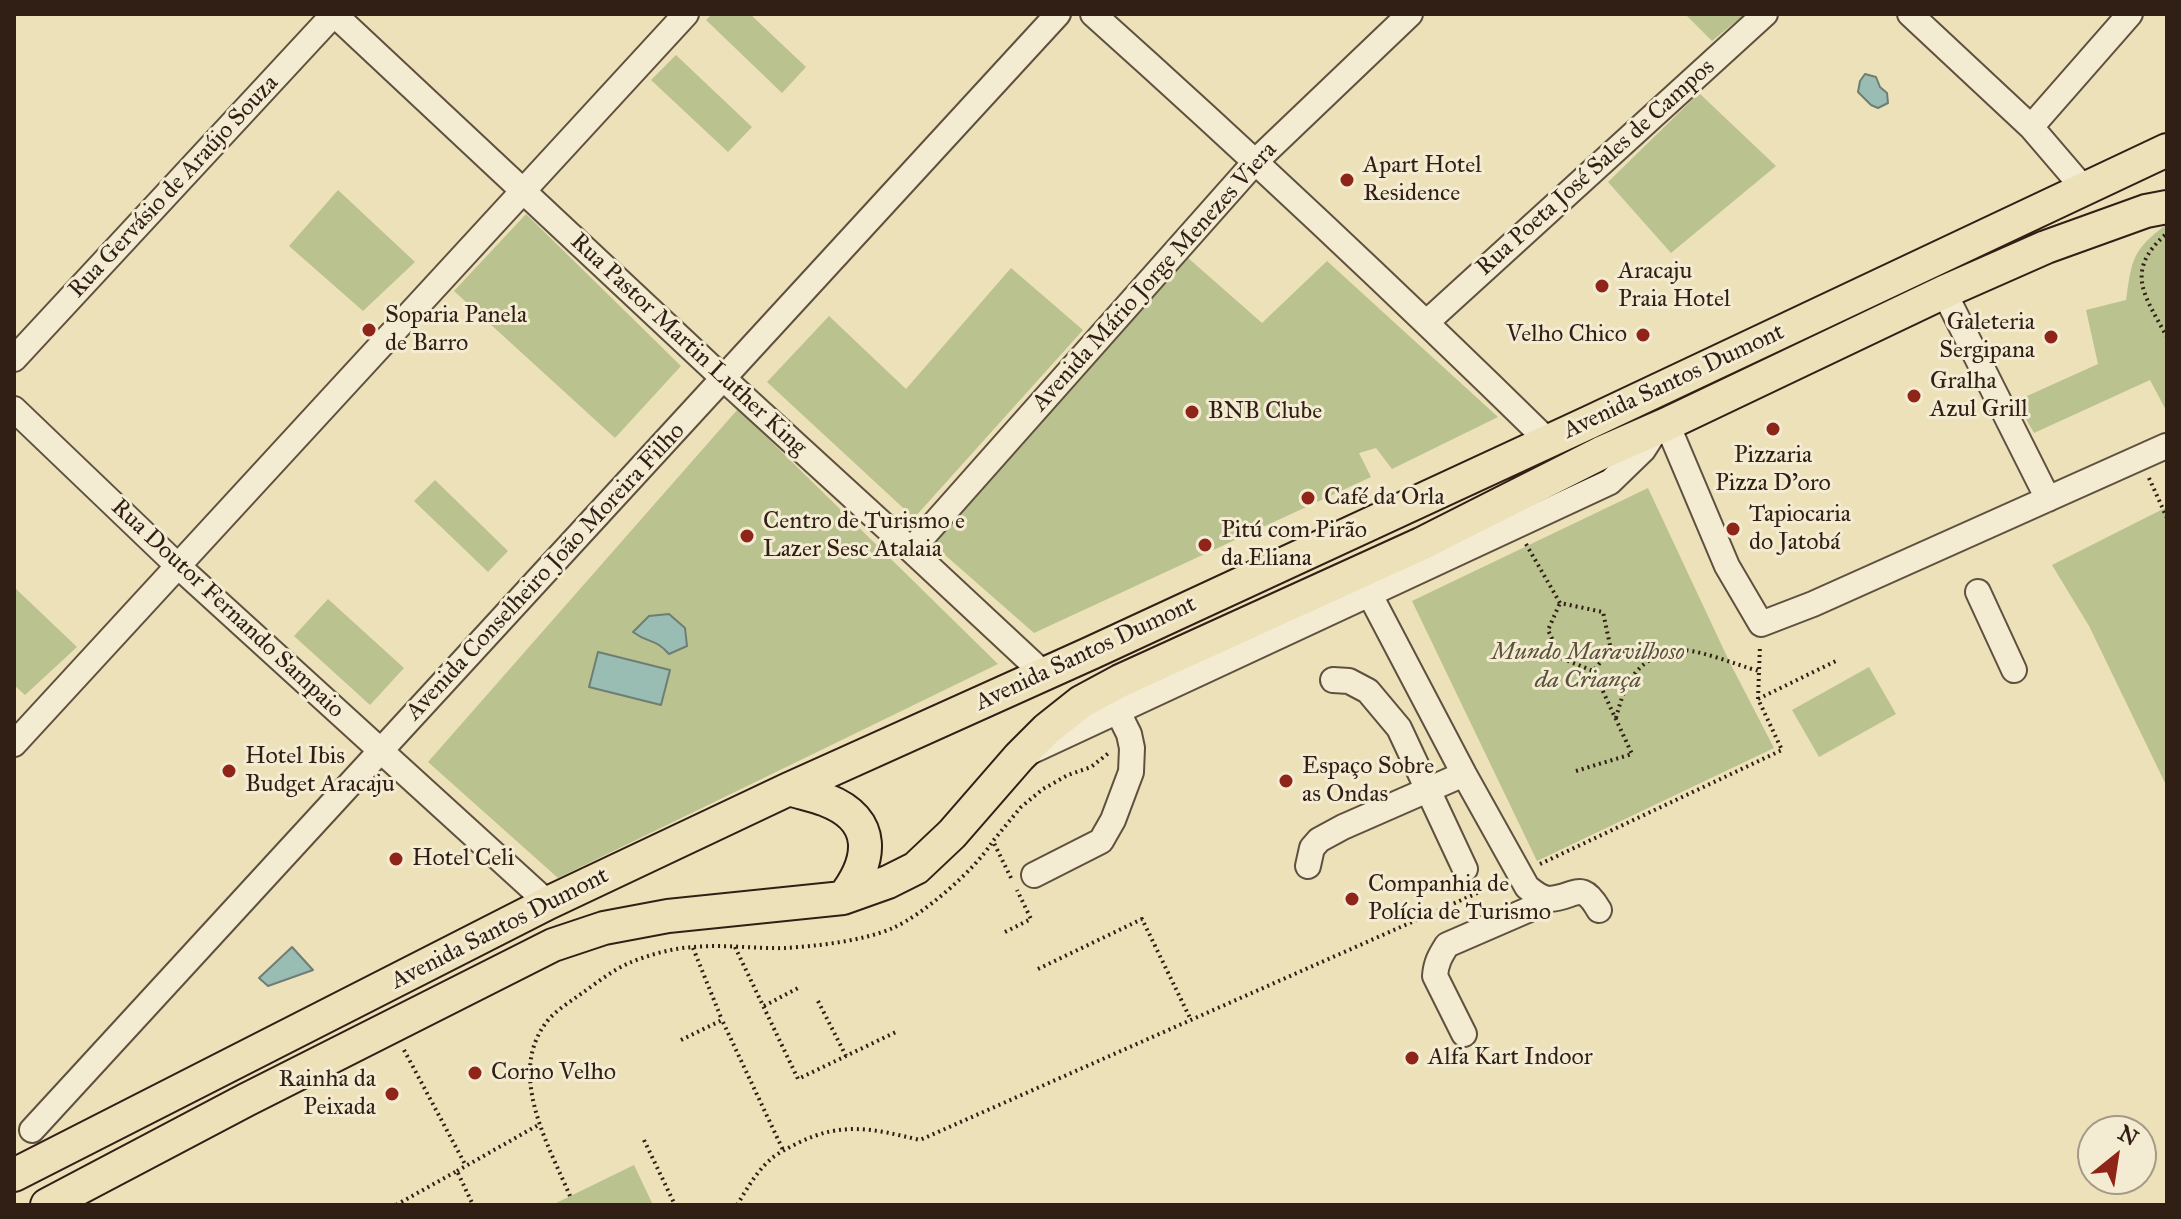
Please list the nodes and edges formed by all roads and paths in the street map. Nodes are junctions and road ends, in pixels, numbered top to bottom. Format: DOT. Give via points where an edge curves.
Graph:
graph roads {
  1 [pos="334,14"];
  2 [pos="686,14"];
  3 [pos="1058,14"];
  4 [pos="1093,14"];
  5 [pos="1410,14"];
  6 [pos="1765,14"];
  7 [pos="1910,14"];
  8 [pos="2130,14"];
  9 [pos="2031,127"];
  10 [pos="2167,150"];
  11 [pos="1256,161"];
  12 [pos="2085,190"];
  13 [pos="522,191"];
  14 [pos="2167,207"];
  15 [pos="2167,233"];
  16 [pos="1944,292"];
  17 [pos="1427,322"];
  18 [pos="2167,337"];
  19 [pos="14,359"];
  20 [pos="724,379"];
  21 [pos="14,409"];
  22 [pos="1662,426"];
  23 [pos="1548,441"];
  24 [pos="2166,446"];
  25 [pos="2140,458"];
  26 [pos="2048,499"];
  27 [pos="2167,518"];
  28 [pos="1516,526"];
  29 [pos="1421,544"];
  30 [pos="911,550"];
  31 [pos="178,566"];
  32 [pos="1380,590"];
  33 [pos="1978,592"];
  34 [pos="1560,603"];
  35 [pos="1761,624"];
  36 [pos="1836,661"];
  37 [pos="2014,670"];
  38 [pos="1593,671"];
  39 [pos="1759,671"];
  40 [pos="1044,674"];
  41 [pos="1333,680"];
  42 [pos="1758,699"];
  43 [pos="1118,712"];
  44 [pos="1616,718"];
  45 [pos="1129,734"];
  46 [pos="14,744"];
  47 [pos="381,751"];
  48 [pos="1019,757"];
  49 [pos="1576,771"];
  50 [pos="1464,774"];
  51 [pos="789,789"];
  52 [pos="1429,789"];
  53 [pos="993,841"];
  54 [pos="1308,866"];
  55 [pos="1537,866"];
  56 [pos="1465,869"];
  57 [pos="1034,875"];
  58 [pos="1500,883"];
  59 [pos="1534,893"];
  60 [pos="843,898"];
  61 [pos="548,903"];
  62 [pos="1599,910"];
  63 [pos="1005,932"];
  64 [pos="692,947"];
  65 [pos="735,947"];
  66 [pos="1038,969"];
  67 [pos="798,988"];
  68 [pos="818,1001"];
  69 [pos="764,1006"];
  70 [pos="722,1020"];
  71 [pos="1191,1020"];
  72 [pos="391,1027"];
  73 [pos="898,1031"];
  74 [pos="1464,1034"];
  75 [pos="681,1040"];
  76 [pos="846,1056"];
  77 [pos="23,1122"];
  78 [pos="540,1124"];
  79 [pos="644,1140"];
  80 [pos="783,1151"];
  81 [pos="60,1153"];
  82 [pos="466,1166"];
  83 [pos="457,1171"];
  84 [pos="14,1175"];
  85 [pos="570,1196"];
  86 [pos="47,1205"];
  87 [pos="396,1205"];
  88 [pos="473,1205"];
  89 [pos="675,1205"];
  90 [pos="737,1205"];
  1 -- 13 [label="street, Rua Pastor Martin Luther King"];
  1 -- 19 [label="street, Rua Gervásio de Araújo Souza"];
  2 -- 13 [label="street"];
  3 -- 20 [label="street, Avenida Conselheiro João Moreira Filho"];
  4 -- 11 [label="street"];
  5 -- 11 [label="street, Avenida Mário Jorge Menezes Viera"];
  6 -- 17 [label="street, Rua Poeta José Sales de Campos"];
  7 -- 9 [label="street"];
  8 -- 9 [label="street"];
  9 -- 12 [label="street"];
  10 -- 12 [label="main road, Avenida Santos Dumont"];
  11 -- 17 [label="street"];
  11 -- 30 [label="street, Avenida Mário Jorge Menezes Viera"];
  12 -- 23 [label="main road, Avenida Santos Dumont"];
  13 -- 20 [label="street, Rua Pastor Martin Luther King"];
  13 -- 31 [label="street"];
  14 -- 16 [label="main road, Avenida Santos Dumont" via="2046,247"];
  15 -- 18 [label="path" via="2143,261 2140,274 2145,296"];
  16 -- 22 [label="main road, Avenida Santos Dumont"];
  16 -- 26 [label="street"];
  17 -- 23 [label="street"];
  20 -- 30 [label="street, Rua Pastor Martin Luther King"];
  20 -- 47 [label="street, Avenida Conselheiro João Moreira Filho"];
  21 -- 31 [label="street, Rua Doutor Fernando Sampaio"];
  22 -- 28 [label="street" via="1610,482"];
  22 -- 29 [label="main road, Avenida Santos Dumont"];
  22 -- 35 [label="street" via="1727,566"];
  23 -- 40 [label="main road, Avenida Santos Dumont"];
  24 -- 25 [label="street"];
  25 -- 26 [label="street"];
  25 -- 27 [label="path"];
  26 -- 35 [label="street"];
  28 -- 32 [label="street"];
  28 -- 34 [label="path"];
  29 -- 32 [label="main road"];
  29 -- 48 [label="main road, Avenida Santos Dumont" via="1120,681 1081,702"];
  30 -- 40 [label="street, Rua Pastor Martin Luther King"];
  31 -- 46 [label="street"];
  31 -- 47 [label="street, Rua Doutor Fernando Sampaio"];
  32 -- 43 [label="street"];
  32 -- 50 [label="street"];
  33 -- 37 [label="street"];
  34 -- 38 [label="path" via="1548,630 1561,658"];
  34 -- 38 [label="path" via="1603,612 1611,650"];
  35 -- 39 [label="path"];
  36 -- 42 [label="path"];
  38 -- 44 [label="path"];
  39 -- 42 [label="path"];
  39 -- 44 [label="path" via="1670,650 1640,666 1628,682"];
  40 -- 51 [label="main road, Avenida Santos Dumont"];
  41 -- 52 [label="street" via="1368,691 1399,728"];
  42 -- 55 [label="path" via="1782,750"];
  43 -- 45 [label="street"];
  43 -- 48 [label="street"];
  44 -- 49 [label="path" via="1632,754"];
  45 -- 53 [label="path" via="1091,767 1043,789"];
  45 -- 57 [label="street" via="1131,772 1101,841"];
  47 -- 61 [label="street, Rua Doutor Fernando Sampaio"];
  47 -- 77 [label="street, Avenida Conselheiro João Moreira Filho"];
  48 -- 60 [label="main road, Avenida Santos Dumont" via="916,868"];
  50 -- 52 [label="street"];
  50 -- 59 [label="street"];
  51 -- 60 [label="main road" via="845,809 864,832 863,865"];
  51 -- 61 [label="main road, Avenida Santos Dumont"];
  52 -- 54 [label="street" via="1319,840"];
  52 -- 56 [label="street"];
  53 -- 63 [label="path" via="1031,919"];
  53 -- 65 [label="path" via="925,910 891,928 785,948"];
  58 -- 71 [label="path"];
  59 -- 62 [label="street" via="1550,899 1582,891"];
  59 -- 74 [label="street" via="1530,909 1447,945 1440,956 1435,976"];
  60 -- 72 [label="main road, Avenida Santos Dumont" via="604,928 553,945"];
  61 -- 81 [label="main road, Avenida Santos Dumont"];
  64 -- 65 [label="path"];
  64 -- 70 [label="path"];
  64 -- 78 [label="path" via="628,963 548,1020 530,1062"];
  65 -- 69 [label="path"];
  66 -- 71 [label="path" via="1142,919"];
  67 -- 69 [label="path"];
  68 -- 76 [label="path"];
  69 -- 76 [label="path" via="798,1079"];
  70 -- 75 [label="path"];
  70 -- 80 [label="path"];
  71 -- 80 [label="path" via="920,1140 877,1130 830,1130"];
  72 -- 82 [label="path"];
  72 -- 86 [label="main road, Avenida Santos Dumont"];
  73 -- 76 [label="path"];
  77 -- 81 [label="street"];
  78 -- 82 [label="path"];
  78 -- 85 [label="path"];
  79 -- 89 [label="path"];
  80 -- 90 [label="path" via="758,1174"];
  81 -- 84 [label="main road, Avenida Santos Dumont"];
  82 -- 83 [label="path"];
  83 -- 87 [label="path"];
  83 -- 88 [label="path"];
}
